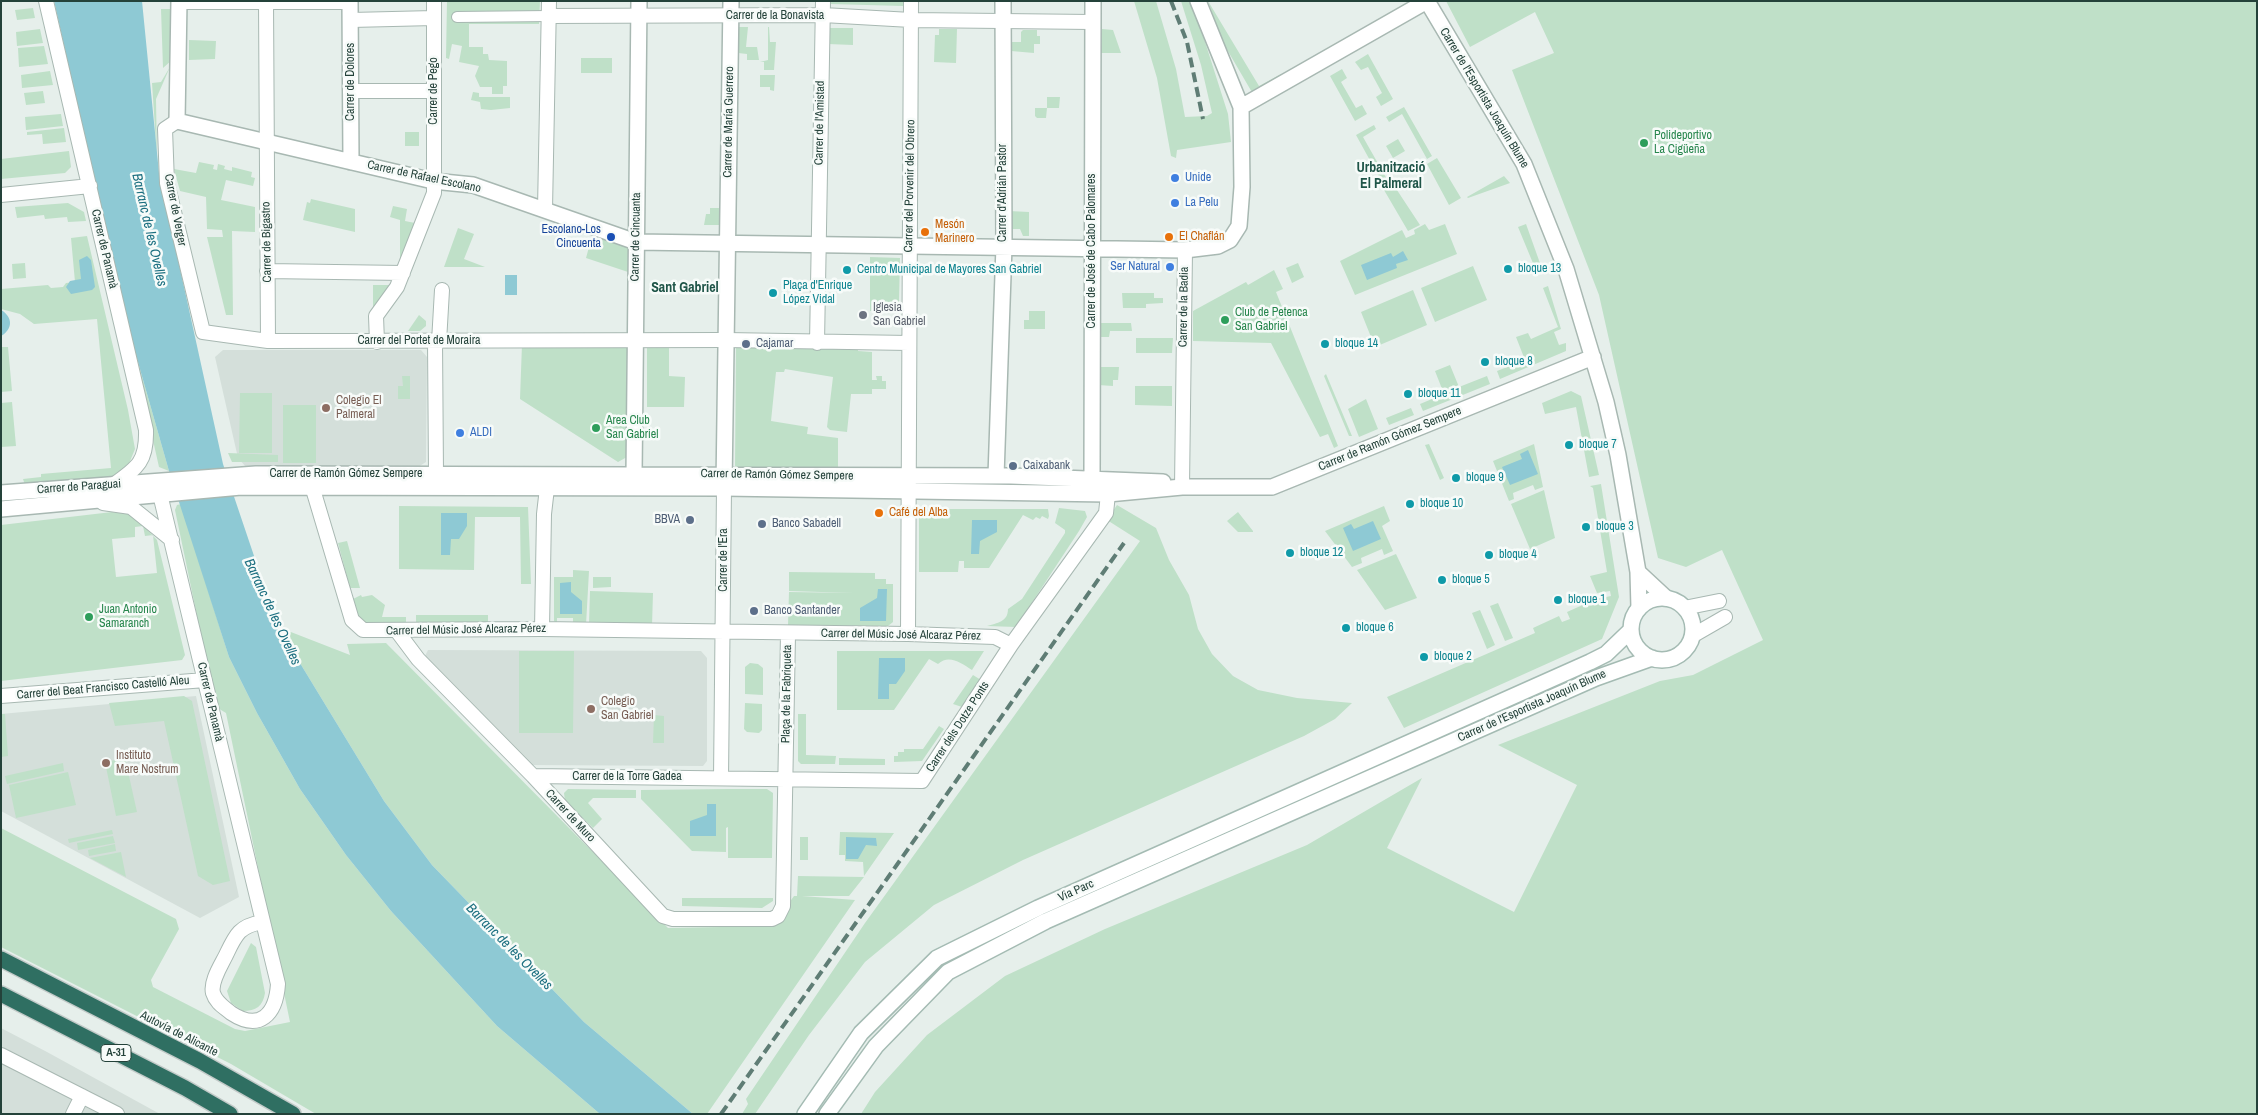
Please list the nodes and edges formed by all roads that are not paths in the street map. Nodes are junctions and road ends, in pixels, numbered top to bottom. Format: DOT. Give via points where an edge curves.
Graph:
graph roads {
  1 [pos="46,1"];
  2 [pos="434,1"];
  3 [pos="550,1"];
  4 [pos="912,1"];
  5 [pos="1003,1"];
  6 [pos="1093,1"];
  7 [pos="1198,1"];
  8 [pos="1427,1"];
  9 [pos="179,2"];
  10 [pos="266,2"];
  11 [pos="350,2"];
  12 [pos="639,8"];
  13 [pos="823,8"];
  14 [pos="731,9"];
  15 [pos="549,16"];
  16 [pos="457,17"];
  17 [pos="434,18"];
  18 [pos="351,20"];
  19 [pos="911,20"];
  20 [pos="1003,21"];
  21 [pos="1092,22"];
  22 [pos="434,90"];
  23 [pos="350,91"];
  24 [pos="1241,107"];
  25 [pos="177,121"];
  26 [pos="266,142"];
  27 [pos="351,162"];
  28 [pos="433,181"];
  29 [pos="90,186"];
  30 [pos="1,195"];
  31 [pos="545,209"];
  32 [pos="636,242"];
  33 [pos="727,243"];
  34 [pos="909,245"];
  35 [pos="817,246"];
  36 [pos="1004,246"];
  37 [pos="1092,247"];
  38 [pos="1185,250"];
  39 [pos="267,271"];
  40 [pos="403,273"];
  41 [pos="442,290"];
  42 [pos="203,332"];
  43 [pos="726,340"];
  44 [pos="268,341"];
  45 [pos="636,341"];
  46 [pos="377,342"];
  47 [pos="437,342"];
  48 [pos="817,343"];
  49 [pos="908,343"];
  50 [pos="1593,357"];
  51 [pos="256,474"];
  52 [pos="436,474"];
  53 [pos="559,474"];
  54 [pos="634,474"];
  55 [pos="1092,477"];
  56 [pos="235,480"];
  57 [pos="996,480"];
  58 [pos="724,482"];
  59 [pos="113,484"];
  60 [pos="908,484"];
  61 [pos="312,486"];
  62 [pos="426,487"];
  63 [pos="1182,487"];
  64 [pos="159,488"];
  65 [pos="547,488"];
  66 [pos="1,492"];
  67 [pos="933,492"];
  68 [pos="1108,494"];
  69 [pos="92,501"];
  70 [pos="1,510"];
  71 [pos="172,540"];
  72 [pos="1638,572"];
  73 [pos="1666,598"];
  74 [pos="1719,601"];
  75 [pos="1638,608"];
  76 [pos="1684,608"];
  77 [pos="1725,617"];
  78 [pos="542,629"];
  79 [pos="1630,630"];
  80 [pos="397,631"];
  81 [pos="724,632"];
  82 [pos="788,634"];
  83 [pos="908,634"];
  84 [pos="1692,636"];
  85 [pos="1012,646"];
  86 [pos="1652,658"];
  87 [pos="205,680"];
  88 [pos="1,696"];
  89 [pos="1405,744"];
  90 [pos="1415,758"];
  91 [pos="533,776"];
  92 [pos="721,778"];
  93 [pos="786,780"];
  94 [pos="262,922"];
  95 [pos="1,959"];
  96 [pos="1,964"];
  97 [pos="50,985"];
  98 [pos="1,994"];
  99 [pos="1,1055"];
  100 [pos="82,1096"];
  101 [pos="73,1114"];
  102 [pos="117,1114"];
  103 [pos="230,1114"];
  104 [pos="293,1114"];
  105 [pos="805,1114"];
  106 [pos="827,1114"];
  1 -- 29 [label="street, Carrer de Panamà"];
  2 -- 17 [label="street, Carrer de Pego"];
  3 -- 15 [label="street"];
  4 -- 19 [label="street, Carrer del Porvenir del Obrero"];
  5 -- 20 [label="street, Carrer d'Adrián Pastor"];
  6 -- 21 [label="street, Carrer de José de Cabo Palomares"];
  7 -- 24 [label="street"];
  8 -- 24 [label="street"];
  8 -- 50 [label="street, Carrer de l'Esportista Joaquín Blume" via="1524,164 1566,269"];
  9 -- 10 [label="street"];
  9 -- 25 [label="street"];
  10 -- 11 [label="street"];
  10 -- 26 [label="street, Carrer de Bigastro"];
  11 -- 18 [label="street, Carrer de Dolores"];
  12 -- 14 [label="street, Carrer de la Bonavista"];
  12 -- 15 [label="street, Carrer de la Bonavista"];
  12 -- 32 [label="street, Carrer de Cincuanta"];
  13 -- 14 [label="street, Carrer de la Bonavista"];
  13 -- 19 [label="street, Carrer de la Bonavista"];
  13 -- 35 [label="street, Carrer de l'Amistad"];
  14 -- 33 [label="street, Carrer de María Guerrero"];
  15 -- 16 [label="street, Carrer de la Bonavista"];
  15 -- 31 [label="street"];
  17 -- 18 [label="street"];
  17 -- 22 [label="street, Carrer de Pego"];
  18 -- 23 [label="street, Carrer de Dolores"];
  19 -- 20 [label="street, Carrer de la Bonavista"];
  19 -- 34 [label="street, Carrer del Porvenir del Obrero"];
  20 -- 21 [label="street, Carrer de la Bonavista"];
  20 -- 36 [label="street, Carrer d'Adrián Pastor"];
  21 -- 37 [label="street, Carrer de José de Cabo Palomares"];
  22 -- 23 [label="street"];
  22 -- 28 [label="street, Carrer de Pego"];
  23 -- 27 [label="street, Carrer de Dolores"];
  24 -- 38 [label="street, Carrer de la Badia" via="1242,187 1238,226 1230,240 1218,246"];
  25 -- 26 [label="street, Carrer de Rafael Escolano"];
  25 -- 42 [label="street, Carrer de Verger" via="165,129 167,183"];
  26 -- 27 [label="street, Carrer de Rafael Escolano"];
  26 -- 39 [label="street, Carrer de Bigastro"];
  27 -- 28 [label="street, Carrer de Rafael Escolano"];
  28 -- 31 [label="street, Carrer de Rafael Escolano" via="473,186"];
  28 -- 40 [label="street, Carrer de Pego" via="434,193"];
  29 -- 30 [label="street"];
  29 -- 59 [label="street, Carrer de Panamà" via="146,430 147,446 138,468"];
  31 -- 32 [label="street, Carrer de Rafael Escolano"];
  32 -- 33 [label="street, Carrer de Rafael Escolano"];
  32 -- 45 [label="street, Carrer de Cincuanta"];
  33 -- 35 [label="street"];
  33 -- 43 [label="street"];
  34 -- 35 [label="street"];
  34 -- 36 [label="street"];
  34 -- 49 [label="street, Carrer del Porvenir del Obrero"];
  35 -- 48 [label="street"];
  36 -- 37 [label="street"];
  36 -- 57 [label="street, Carrer d'Adrián Pastor"];
  37 -- 38 [label="street"];
  37 -- 55 [label="street, Carrer de José de Cabo Palomares"];
  38 -- 63 [label="street, Carrer de la Badia"];
  39 -- 40 [label="street"];
  39 -- 44 [label="street, Carrer de Bigastro"];
  40 -- 46 [label="street, Carrer de Pego" via="376,316"];
  41 -- 47 [label="street"];
  42 -- 44 [label="street, Carrer del Portet de Moraira"];
  43 -- 45 [label="street, Carrer del Portet de Moraira"];
  43 -- 48 [label="street"];
  43 -- 58 [label="street"];
  44 -- 46 [label="street, Carrer del Portet de Moraira"];
  45 -- 47 [label="street, Carrer del Portet de Moraira"];
  45 -- 54 [label="street, Carrer de Cincuanta"];
  46 -- 47 [label="street, Carrer del Portet de Moraira"];
  47 -- 52 [label="street"];
  48 -- 49 [label="street"];
  49 -- 60 [label="street, Carrer del Porvenir del Obrero"];
  50 -- 63 [label="street, Carrer de Ramón Gómez Sempere" via="1272,487"];
  50 -- 72 [label="street, Carrer de l'Esportista Joaquín Blume" via="1618,455"];
  51 -- 52 [label="street, Carrer de Ramón Gómez Sempere"];
  51 -- 56 [label="street, Carrer de Ramón Gómez Sempere"];
  51 -- 61 [label="street, Carrer de Ramón Gómez Sempere" via="268,479 306,480"];
  52 -- 53 [label="street, Carrer de Ramón Gómez Sempere"];
  52 -- 62 [label="street, Carrer de Ramón Gómez Sempere"];
  53 -- 54 [label="street, Carrer de Ramón Gómez Sempere"];
  53 -- 65 [label="street"];
  54 -- 58 [label="street, Carrer de Ramón Gómez Sempere"];
  55 -- 57 [label="street, Carrer de Ramón Gómez Sempere"];
  55 -- 63 [label="street, Carrer de Ramón Gómez Sempere" via="1160,481"];
  55 -- 68 [label="street"];
  56 -- 61 [label="street, Carrer de Ramón Gómez Sempere"];
  56 -- 64 [label="street, Carrer de Ramón Gómez Sempere"];
  57 -- 60 [label="street, Carrer de Ramón Gómez Sempere"];
  57 -- 67 [label="street, Carrer de Ramón Gómez Sempere" via="994,486 938,486"];
  58 -- 60 [label="street, Carrer de Ramón Gómez Sempere"];
  58 -- 65 [label="street, Carrer de Ramón Gómez Sempere"];
  58 -- 81 [label="street, Carrer de l'Era"];
  59 -- 64 [label="street, Carrer de Paraguai"];
  59 -- 66 [label="street, Carrer de Paraguai"];
  60 -- 67 [label="street, Carrer de Ramón Gómez Sempere"];
  60 -- 83 [label="street, Carrer del Porvenir del Obrero"];
  61 -- 62 [label="street, Carrer de Ramón Gómez Sempere"];
  61 -- 80 [label="street, Carrer del Músic José Alcaraz Pérez" via="352,620 363,630"];
  62 -- 65 [label="street, Carrer de Ramón Gómez Sempere"];
  63 -- 68 [label="street, Carrer de Ramón Gómez Sempere"];
  64 -- 69 [label="street, Carrer de Paraguai"];
  64 -- 71 [label="street, Carrer de Panamà"];
  65 -- 78 [label="street"];
  67 -- 68 [label="street, Carrer de Ramón Gómez Sempere"];
  68 -- 85 [label="street, Carrer dels Dotze Ponts" via="1106,513"];
  69 -- 70 [label="street, Carrer de Paraguai"];
  69 -- 71 [label="street, Carrer de Paraguai" via="131,507"];
  71 -- 87 [label="street, Carrer de Panamà"];
  72 -- 73 [label="street"];
  72 -- 75 [label="street, Carrer de l'Esportista Joaquín Blume"];
  73 -- 75 [label="street" via="1651,600"];
  73 -- 76 [label="street"];
  74 -- 76 [label="street"];
  75 -- 79 [label="street"];
  76 -- 84 [label="street" via="1693,626"];
  77 -- 84 [label="street"];
  78 -- 80 [label="street, Carrer del Músic José Alcaraz Pérez"];
  78 -- 81 [label="street, Carrer del Músic José Alcaraz Pérez"];
  79 -- 86 [label="street" via="1637,647"];
  79 -- 89 [label="street, Carrer de l'Esportista Joaquín Blume" via="1606,654"];
  80 -- 91 [label="street, Carrer de Muro" via="418,659"];
  81 -- 82 [label="street, Plaça de la Fabriqueta"];
  81 -- 92 [label="street"];
  82 -- 83 [label="street, Carrer del Músic José Alcaraz Pérez"];
  82 -- 93 [label="street, Plaça de la Fabriqueta"];
  83 -- 85 [label="street, Carrer del Músic José Alcaraz Pérez" via="995,637"];
  84 -- 86 [label="street" via="1681,653 1667,659"];
  85 -- 93 [label="street, Carrer dels Dotze Ponts" via="922,781"];
  86 -- 90 [label="street, Carrer de l'Esportista Joaquín Blume" via="1596,678"];
  87 -- 88 [label="street, Carrer del Beat Francisco Castelló Aleu"];
  87 -- 94 [label="street, Carrer de Panamà"];
  89 -- 105 [label="street, Via Parc" via="1038,908 938,958 861,1033"];
  90 -- 106 [label="street, Via Parc" via="1046,921 948,972 876,1046"];
  91 -- 92 [label="street, Carrer de la Torre Gadea"];
  91 -- 93 [label="street, Carrer de Muro" via="663,916 772,920 783,906"];
  92 -- 93 [label="street"];
  94 -- 94 [label="street, Carrer de Panamà" via="245,925 234,938 214,981 213,992 219,1005 249,1021 260,1020 269,1014 277,1002 278,984"];
  95 -- 97 [label="highway"];
  96 -- 97 [label="highway, A-31"];
  97 -- 104 [label="highway, Autovía de Alicante / A-31" via="200,1061"];
  98 -- 103 [label="highway, A-31"];
  99 -- 100 [label="street"];
  100 -- 101 [label="street"];
  100 -- 102 [label="street"];
}
